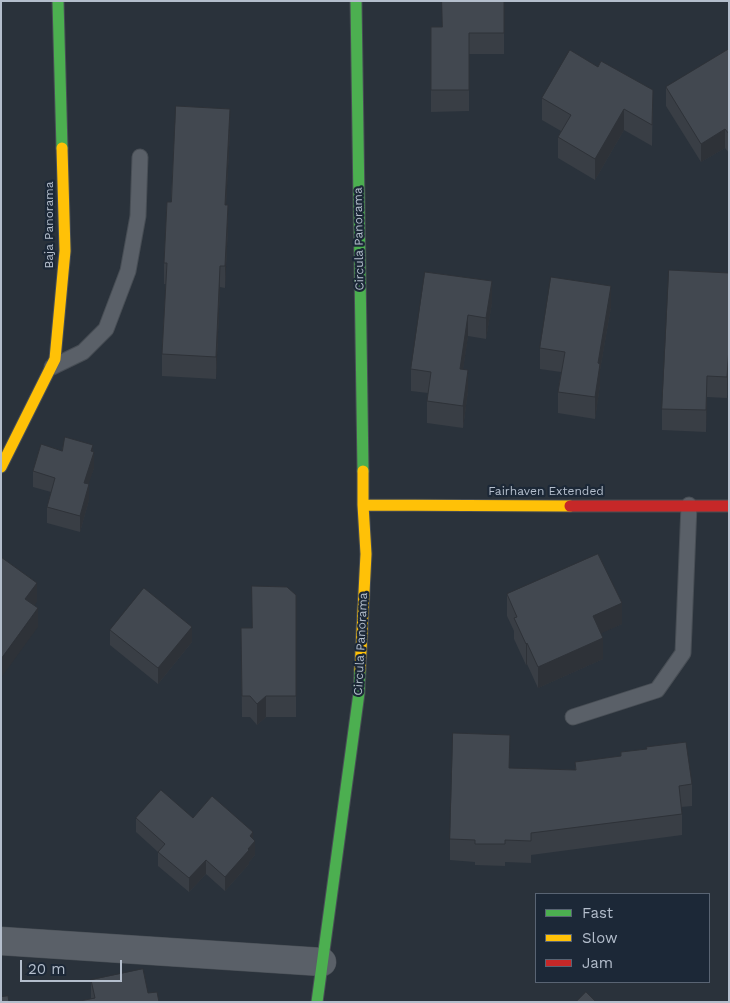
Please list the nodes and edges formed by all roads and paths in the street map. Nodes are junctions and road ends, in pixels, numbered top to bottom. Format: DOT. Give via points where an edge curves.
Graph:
graph roads {
  1 [pos="58,1"];
  2 [pos="356,1"];
  3 [pos="140,157"];
  4 [pos="51,368"];
  5 [pos="1,467"];
  6 [pos="363,505"];
  7 [pos="689,505"];
  8 [pos="729,506"];
  9 [pos="573,717"];
  10 [pos="1,941"];
  11 [pos="322,962"];
  12 [pos="317,1002"];
  1 -- 4 [label="street, Baja Panorama" via="65,251 55,358"];
  2 -- 6 [label="street, Circula Panorama"];
  3 -- 4 [label="lane" via="138,216 128,270 106,329 83,352"];
  4 -- 5 [label="street, Baja Panorama"];
  6 -- 7 [label="street, Fairhaven Extended"];
  6 -- 11 [label="street, Circula Panorama" via="366,554 359,694"];
  7 -- 8 [label="street, Fairhaven Extended"];
  7 -- 9 [label="lane" via="684,653 657,690"];
  10 -- 11 [label="street"];
  11 -- 12 [label="street, Circula Panorama"];
}
